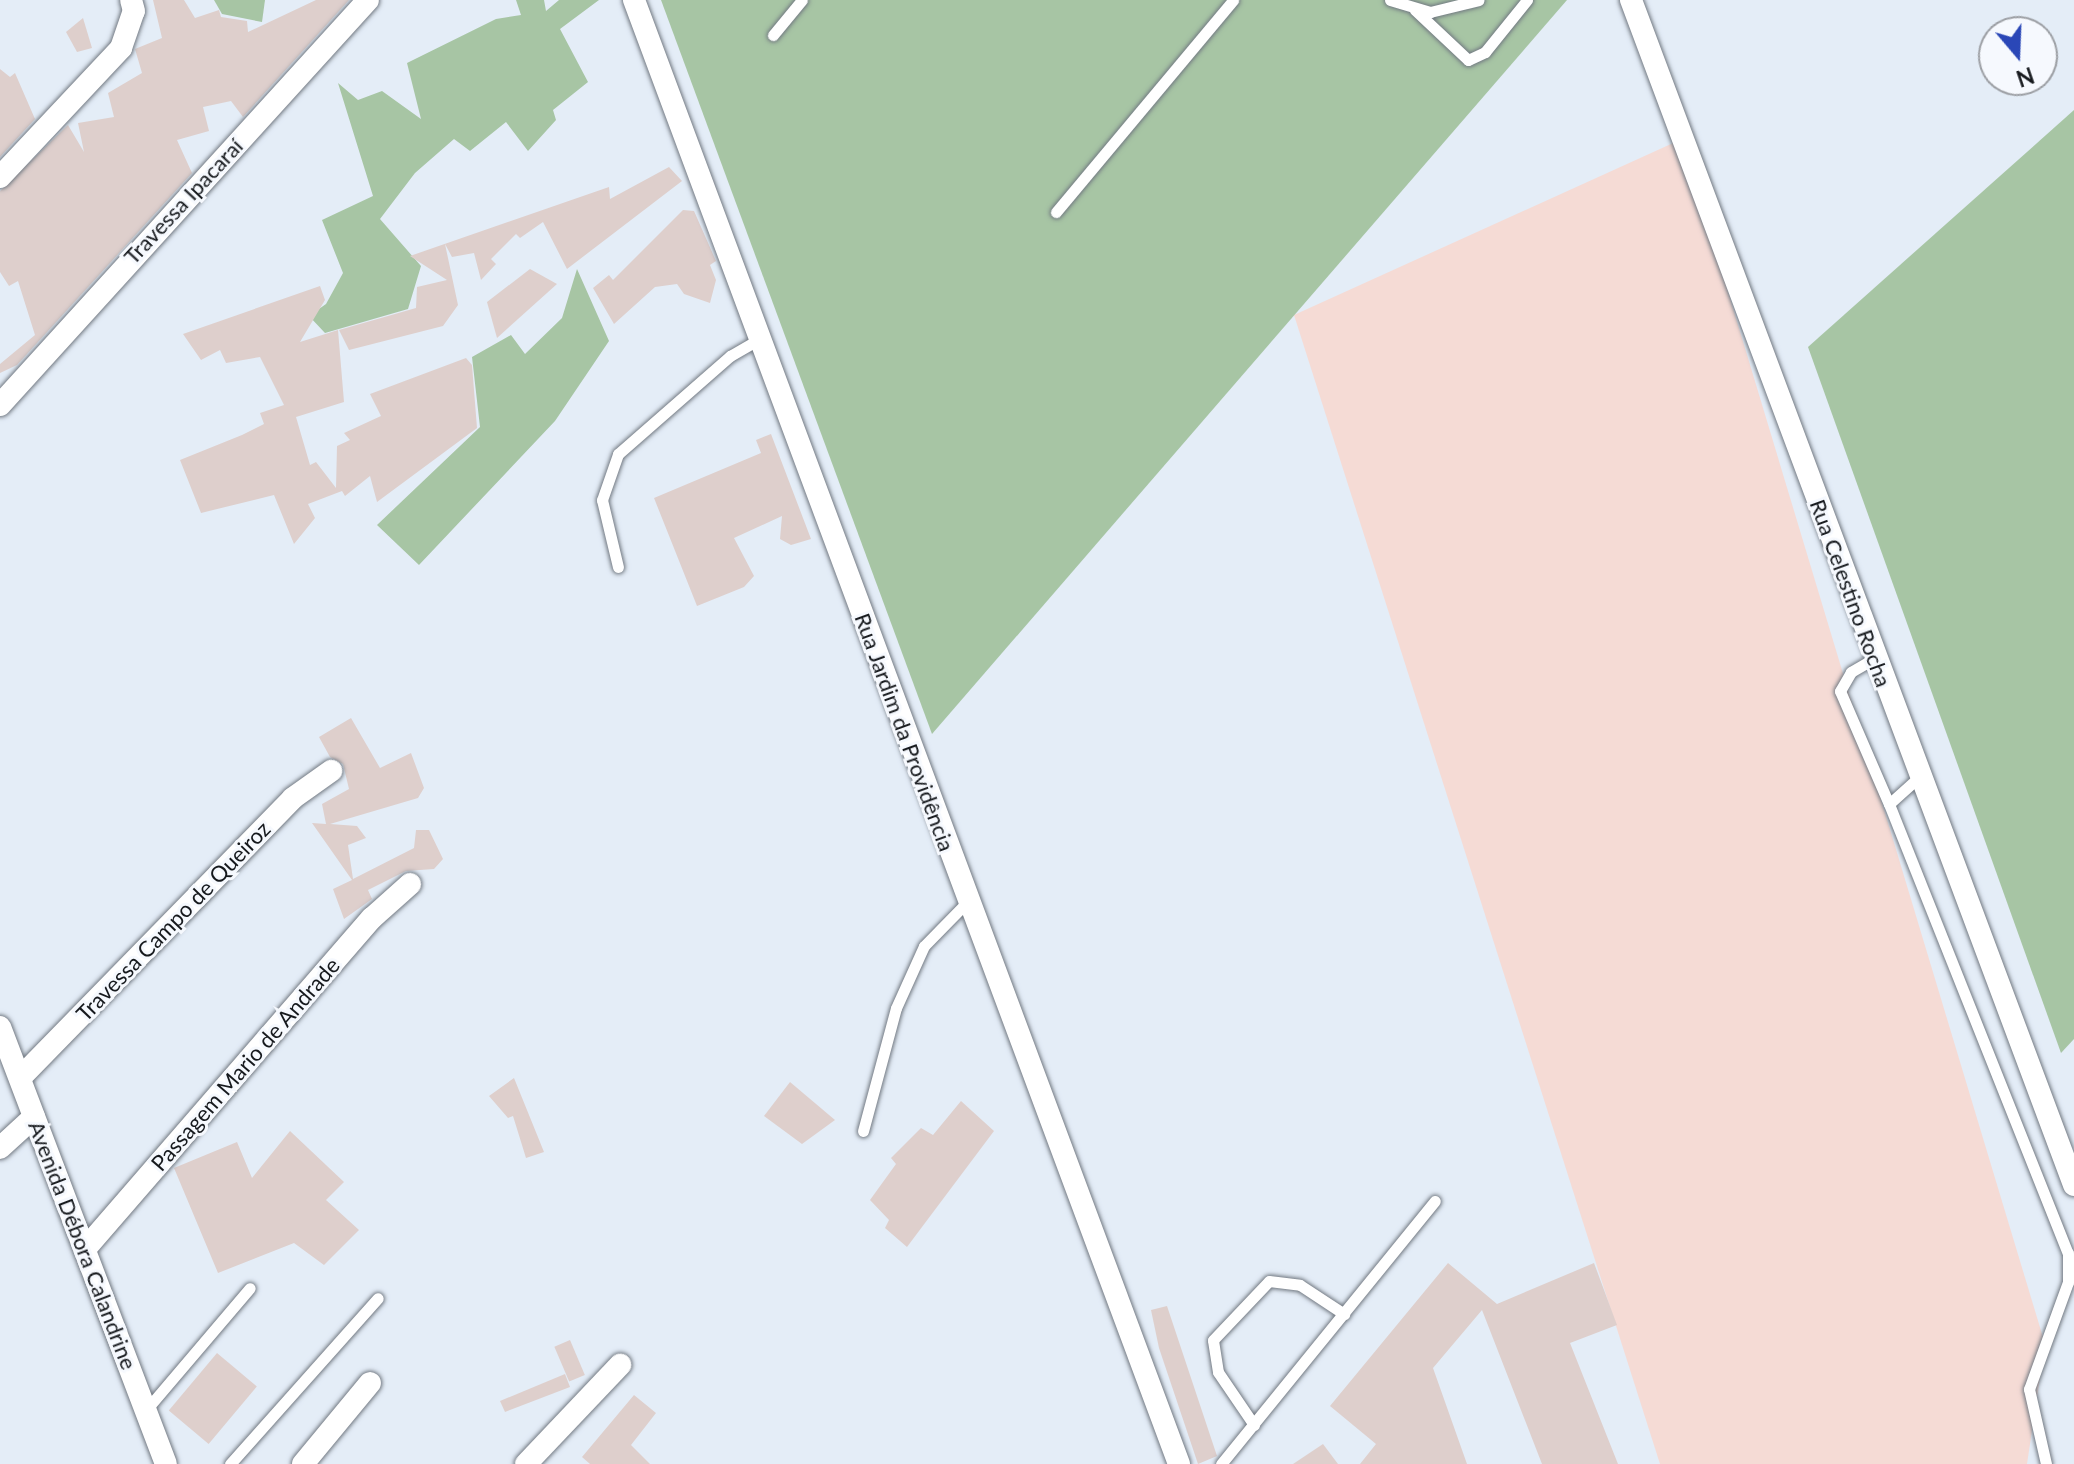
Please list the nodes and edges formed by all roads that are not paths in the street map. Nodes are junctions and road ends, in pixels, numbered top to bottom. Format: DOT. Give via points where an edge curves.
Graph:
graph roads {
  1 [pos="368,0"];
  2 [pos="634,0"];
  3 [pos="802,0"];
  4 [pos="1233,0"];
  5 [pos="1390,0"];
  6 [pos="1479,0"];
  7 [pos="1527,0"];
  8 [pos="1631,0"];
  9 [pos="132,6"];
  10 [pos="1415,10"];
  11 [pos="773,35"];
  12 [pos="0,177"];
  13 [pos="1056,212"];
  14 [pos="758,340"];
  15 [pos="0,405"];
  16 [pos="618,567"];
  17 [pos="1875,658"];
  18 [pos="331,771"];
  19 [pos="1919,777"];
  20 [pos="1889,804"];
  21 [pos="410,884"];
  22 [pos="968,901"];
  23 [pos="0,1027"];
  24 [pos="20,1078"];
  25 [pos="34,1117"];
  26 [pos="863,1131"];
  27 [pos="0,1148"];
  28 [pos="2074,1185"];
  29 [pos="1435,1201"];
  30 [pos="85,1249"];
  31 [pos="250,1288"];
  32 [pos="378,1298"];
  33 [pos="1344,1314"];
  34 [pos="620,1365"];
  35 [pos="370,1383"];
  36 [pos="146,1410"];
  37 [pos="1254,1425"];
  38 [pos="166,1464"];
  39 [pos="230,1464"];
  40 [pos="303,1464"];
  41 [pos="526,1464"];
  42 [pos="1179,1464"];
  43 [pos="1221,1464"];
  44 [pos="2046,1464"];
  1 -- 15 [label="street, Travessa Ipacaraí"];
  2 -- 14 [label="street, Rua Jardim da Providência"];
  3 -- 11 [label="lane"];
  4 -- 13 [label="lane"];
  5 -- 10 [label="lane"];
  6 -- 10 [label="lane" via="1447,12"];
  7 -- 10 [label="lane" via="1485,52 1468,60"];
  8 -- 17 [label="street, Rua Celestino Rocha"];
  9 -- 12 [label="street" via="121,48"];
  14 -- 16 [label="lane" via="730,356 618,454 602,500"];
  14 -- 22 [label="street, Rua Jardim da Providência"];
  17 -- 19 [label="street, Rua Celestino Rocha"];
  17 -- 20 [label="lane" via="1851,672 1840,691"];
  18 -- 24 [label="street, Travessa Campo de Queiroz" via="293,798"];
  19 -- 20 [label="lane"];
  19 -- 28 [label="street, Rua Celestino Rocha"];
  20 -- 44 [label="lane" via="2068,1253 2068,1282 2029,1389"];
  21 -- 30 [label="street, Passagem Mario de Andrade" via="372,918"];
  22 -- 26 [label="lane" via="918,959 896,1008"];
  22 -- 42 [label="street, Rua Jardim da Providência"];
  23 -- 24 [label="street, Avenida Débora Calandrine"];
  24 -- 25 [label="street, Avenida Débora Calandrine"];
  25 -- 27 [label="street"];
  25 -- 30 [label="street, Avenida Débora Calandrine"];
  29 -- 33 [label="lane"];
  30 -- 36 [label="street, Avenida Débora Calandrine"];
  31 -- 36 [label="lane"];
  32 -- 39 [label="lane"];
  33 -- 37 [label="lane"];
  33 -- 37 [label="lane" via="1300,1285 1269,1281 1213,1340 1218,1372"];
  34 -- 41 [label="street"];
  35 -- 40 [label="street"];
  36 -- 38 [label="street, Avenida Débora Calandrine"];
  37 -- 43 [label="lane"];
}
